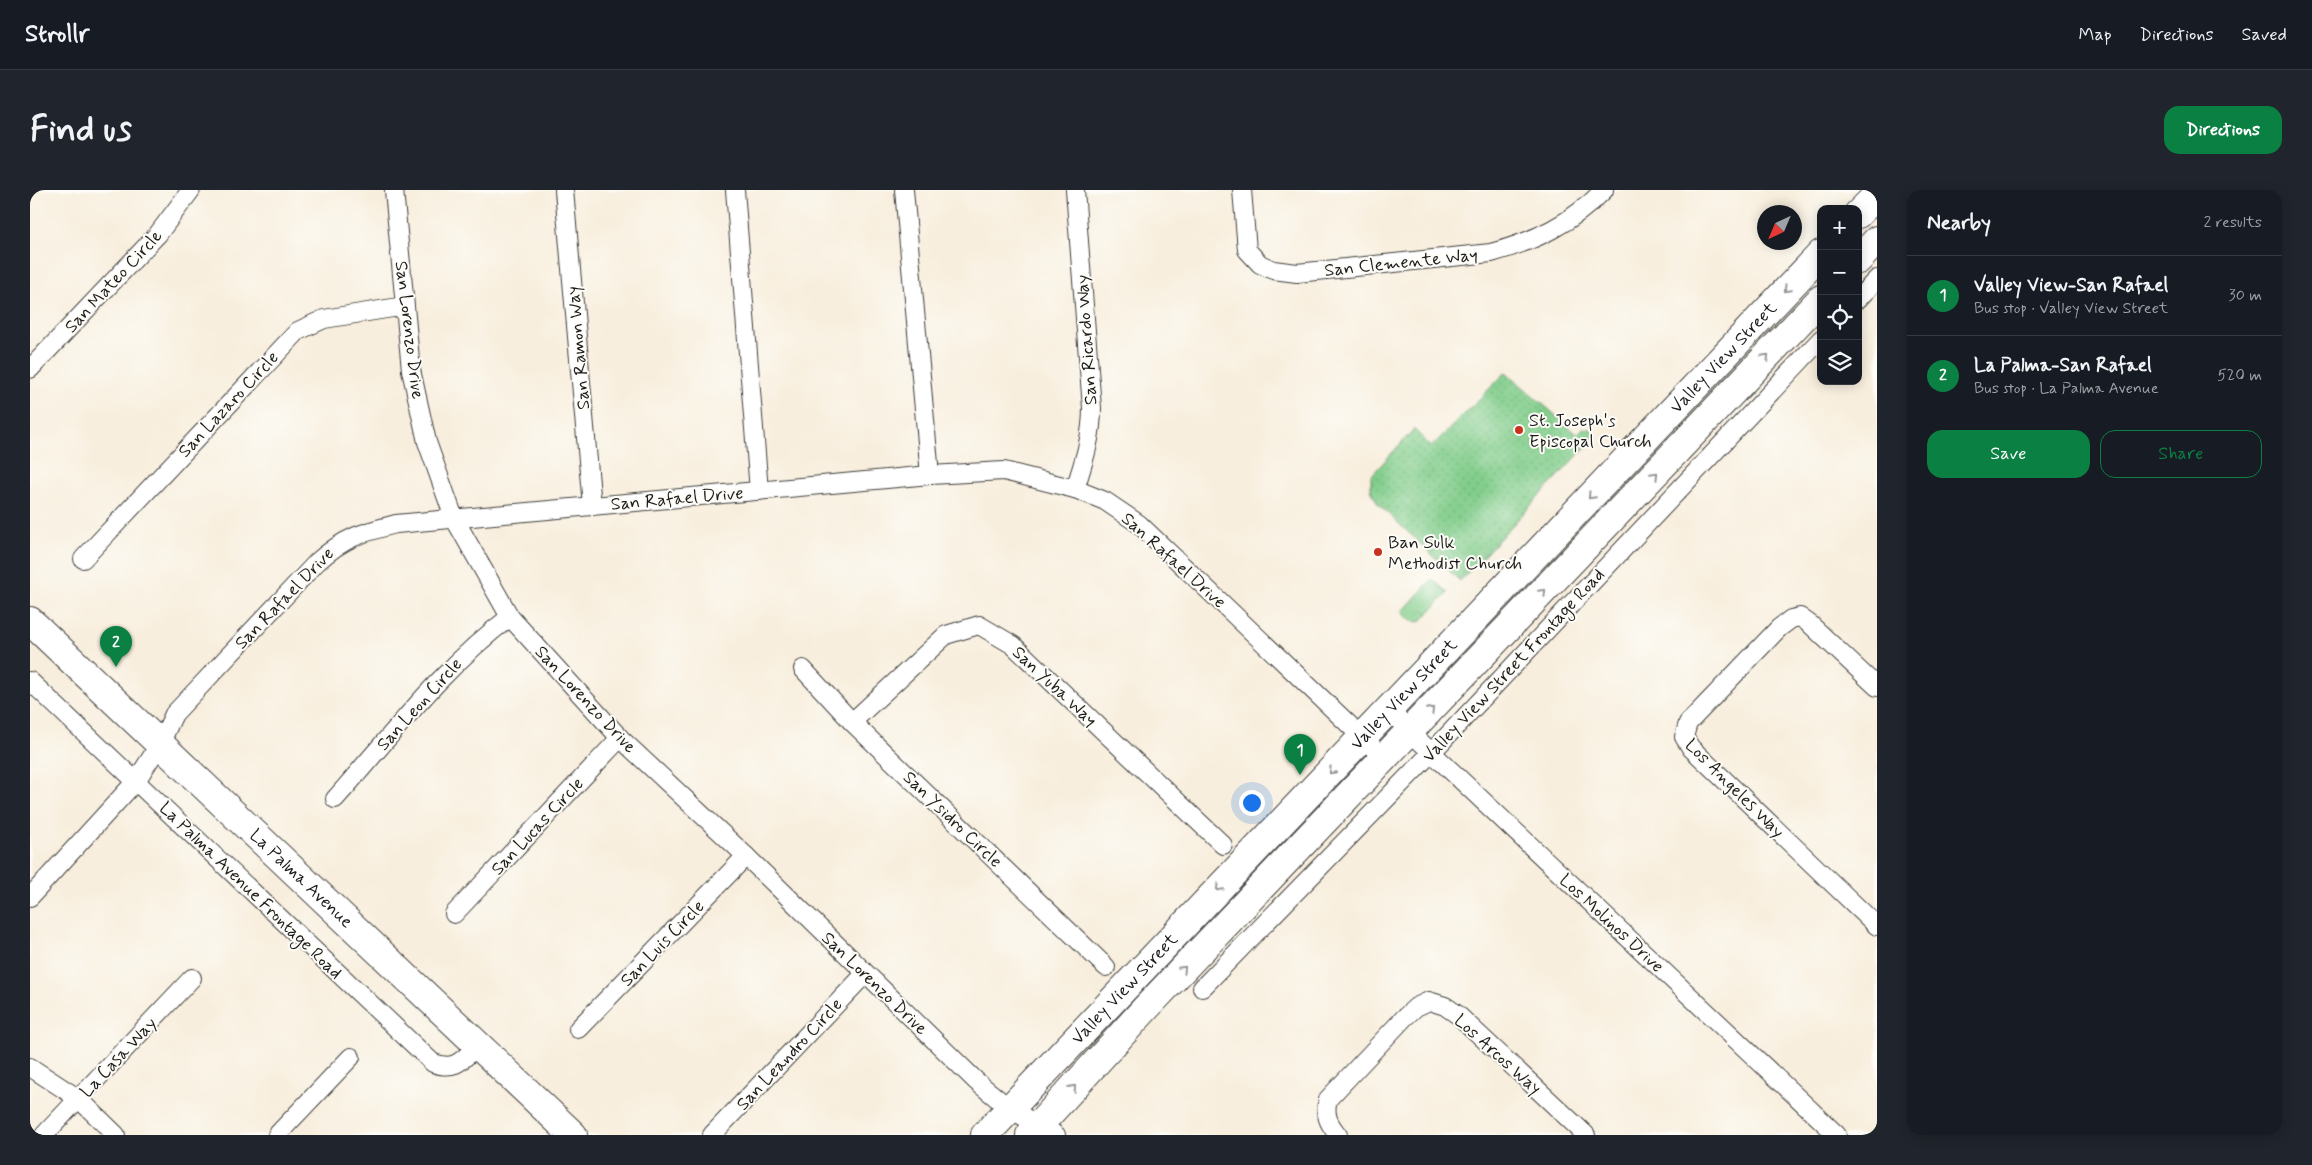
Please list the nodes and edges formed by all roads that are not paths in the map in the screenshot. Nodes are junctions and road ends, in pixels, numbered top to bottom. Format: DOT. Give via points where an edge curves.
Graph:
graph roads {
  1 [pos="191,190"];
  2 [pos="394,190"];
  3 [pos="564,190"];
  4 [pos="735,190"];
  5 [pos="904,190"];
  6 [pos="1075,190"];
  7 [pos="1242,190"];
  8 [pos="1604,190"];
  9 [pos="1877,195"];
  10 [pos="1862,210"];
  11 [pos="1877,240"];
  12 [pos="1862,256"];
  13 [pos="1817,258"];
  14 [pos="1877,279"];
  15 [pos="1862,295"];
  16 [pos="1817,304"];
  17 [pos="405,306"];
  18 [pos="1819,340"];
  19 [pos="33,359"];
  20 [pos="930,476"];
  21 [pos="1075,489"];
  22 [pos="759,491"];
  23 [pos="592,506"];
  24 [pos="454,518"];
  25 [pos="83,558"];
  26 [pos="510,617"];
  27 [pos="30,622"];
  28 [pos="803,669"];
  29 [pos="30,681"];
  30 [pos="1877,687"];
  31 [pos="1389,709"];
  32 [pos="852,722"];
  33 [pos="1410,732"];
  34 [pos="620,738"];
  35 [pos="1364,738"];
  36 [pos="160,744"];
  37 [pos="1432,752"];
  38 [pos="1384,758"];
  39 [pos="136,781"];
  40 [pos="335,799"];
  41 [pos="1223,845"];
  42 [pos="746,856"];
  43 [pos="30,897"];
  44 [pos="454,914"];
  45 [pos="1877,926"];
  46 [pos="1106,967"];
  47 [pos="865,974"];
  48 [pos="192,978"];
  49 [pos="1202,988"];
  50 [pos="578,1029"];
  51 [pos="478,1045"];
  52 [pos="351,1057"];
  53 [pos="30,1067"];
  54 [pos="79,1099"];
  55 [pos="1010,1109"];
  56 [pos="1042,1131"];
  57 [pos="44,1135"];
  58 [pos="116,1135"];
  59 [pos="277,1135"];
  60 [pos="573,1135"];
  61 [pos="712,1135"];
  62 [pos="985,1135"];
  63 [pos="1338,1135"];
  64 [pos="1586,1135"];
  65 [pos="1837,1135"];
  1 -- 19 [label="street, San Mateo Circle" via="158,234"];
  2 -- 17 [label="street, San Lorenzo Drive"];
  3 -- 23 [label="street, San Ramon Way"];
  4 -- 22 [label="street"];
  5 -- 20 [label="street"];
  6 -- 21 [label="street, San Ricardo Way" via="1092,408 1089,447"];
  7 -- 8 [label="street, San Clemente Way" via="1247,250 1260,264 1273,270 1297,273 1491,253 1553,231"];
  9 -- 10 [label="main road"];
  11 -- 12 [label="main road"];
  13 -- 31 [label="main road, Valley View Street, one-way"];
  14 -- 15 [label="street"];
  33 -- 16 [label="main road, Valley View Street, one-way"];
  17 -- 24 [label="street, San Lorenzo Drive" via="411,370 427,442"];
  17 -- 25 [label="street, San Lazaro Circle" via="324,319 298,331"];
  18 -- 37 [label="street, Valley View Street Frontage Road"];
  20 -- 21 [label="street, San Rafael Drive" via="1004,471"];
  20 -- 22 [label="street, San Rafael Drive"];
  21 -- 35 [label="street, San Rafael Drive" via="1105,501 1139,524"];
  22 -- 23 [label="street, San Rafael Drive"];
  23 -- 24 [label="street, San Rafael Drive"];
  24 -- 26 [label="street, San Lorenzo Drive"];
  24 -- 36 [label="street, San Rafael Drive" via="396,524 362,533 335,546 174,714"];
  26 -- 34 [label="street, San Lorenzo Drive"];
  26 -- 40 [label="street, San Leon Circle" via="456,662"];
  27 -- 36 [label="main road, La Palma Avenue"];
  28 -- 32 [label="street, San Ysidro Circle"];
  29 -- 39 [label="street, La Palma Avenue Frontage Road"];
  30 -- 45 [label="street, Los Angeles Way" via="1811,625 1800,617 1791,619 1688,723 1684,737 1691,748"];
  31 -- 33 [label="street, Los Molinos Drive"];
  31 -- 35 [label="main road, Valley View Street"];
  32 -- 41 [label="street, San Yuba Way" via="946,635 979,625 1013,645"];
  32 -- 46 [label="street, San Ysidro Circle"];
  33 -- 37 [label="street, Los Molinos Drive"];
  33 -- 38 [label="main road, Valley View Street"];
  34 -- 42 [label="street, San Lorenzo Drive"];
  34 -- 44 [label="street, San Lucas Circle"];
  35 -- 38 [label="street, San Rafael Drive"];
  35 -- 55 [label="main road, Valley View Street, one-way"];
  36 -- 39 [label="street, San Rafael Drive"];
  36 -- 51 [label="main road, La Palma Avenue"];
  37 -- 49 [label="street, Valley View Street Frontage Road"];
  37 -- 65 [label="street, Los Molinos Drive"];
  56 -- 38 [label="main road, Valley View Street, one-way" via="1145,1009"];
  39 -- 43 [label="street, San Rafael Drive"];
  39 -- 51 [label="street, La Palma Avenue Frontage Road" via="433,1063 445,1067 456,1065"];
  42 -- 47 [label="street, San Lorenzo Drive"];
  42 -- 50 [label="street, San Luis Circle"];
  47 -- 55 [label="street, San Lorenzo Drive"];
  47 -- 61 [label="street, San Leandro Circle"];
  48 -- 54 [label="street, La Casa Way"];
  51 -- 60 [label="main road, La Palma Avenue"];
  52 -- 59 [label="street"];
  53 -- 54 [label="street"];
  54 -- 57 [label="street, La Casa Way"];
  54 -- 58 [label="street"];
  55 -- 56 [label="street, San Lorenzo Drive"];
  55 -- 62 [label="main road, Valley View Street"];
  63 -- 64 [label="street, Los Arcos Way" via="1328,1123 1325,1110 1328,1099 1404,1018 1429,1001 1458,1015"];
}
